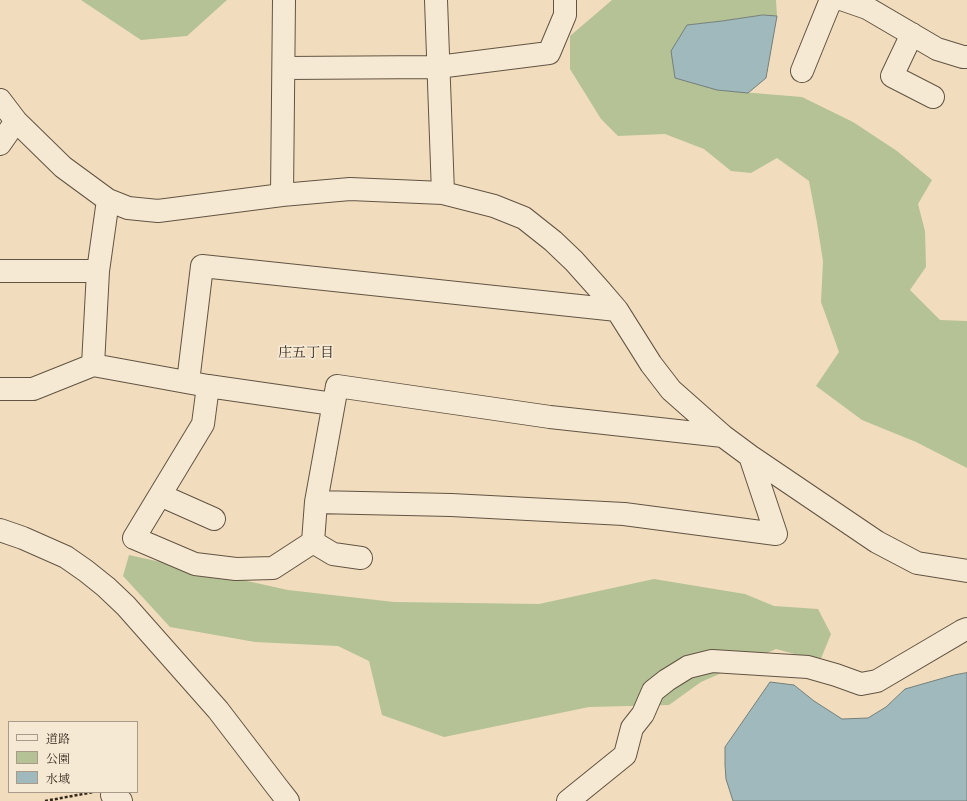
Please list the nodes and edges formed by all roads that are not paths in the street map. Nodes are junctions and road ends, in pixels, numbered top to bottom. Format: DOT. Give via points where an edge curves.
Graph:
graph roads {
  1 [pos="284,0"];
  2 [pos="436,0"];
  3 [pos="565,0"];
  4 [pos="835,0"];
  5 [pos="844,0"];
  6 [pos="912,34"];
  7 [pos="967,57"];
  8 [pos="438,67"];
  9 [pos="284,68"];
  10 [pos="802,71"];
  11 [pos="932,96"];
  12 [pos="0,100"];
  13 [pos="16,121"];
  14 [pos="0,144"];
  15 [pos="443,193"];
  16 [pos="282,195"];
  17 [pos="108,200"];
  18 [pos="0,271"];
  19 [pos="98,271"];
  20 [pos="617,310"];
  21 [pos="93,365"];
  22 [pos="198,384"];
  23 [pos="0,389"];
  24 [pos="333,404"];
  25 [pos="723,436"];
  26 [pos="750,456"];
  27 [pos="160,495"];
  28 [pos="316,502"];
  29 [pos="214,519"];
  30 [pos="0,530"];
  31 [pos="313,542"];
  32 [pos="360,558"];
  33 [pos="967,571"];
  34 [pos="967,629"];
  35 [pos="282,794"];
  36 [pos="568,801"];
  1 -- 9 [label="street"];
  2 -- 8 [label="street"];
  3 -- 8 [label="street" via="565,15 549,53"];
  4 -- 10 [label="street" via="830,2"];
  5 -- 6 [label="street" via="867,8"];
  6 -- 7 [label="street" via="937,49"];
  6 -- 11 [label="street" via="892,76"];
  8 -- 9 [label="street"];
  8 -- 15 [label="street"];
  9 -- 16 [label="street"];
  12 -- 13 [label="street"];
  13 -- 14 [label="street"];
  13 -- 17 [label="street" via="63,167"];
  15 -- 16 [label="street" via="350,189"];
  15 -- 20 [label="street" via="494,206 524,218 574,261"];
  16 -- 17 [label="street" via="158,211 128,208"];
  17 -- 19 [label="street"];
  18 -- 19 [label="street"];
  19 -- 21 [label="street"];
  20 -- 22 [label="street" via="202,266"];
  20 -- 25 [label="street" via="650,364 671,390"];
  21 -- 22 [label="street"];
  21 -- 23 [label="street" via="32,389"];
  22 -- 24 [label="street"];
  22 -- 27 [label="street" via="203,424"];
  24 -- 25 [label="street" via="337,386 550,417"];
  24 -- 28 [label="street"];
  25 -- 26 [label="street"];
  26 -- 28 [label="street" via="776,534 624,514 451,505"];
  26 -- 33 [label="street" via="877,542 910,560"];
  27 -- 29 [label="street"];
  27 -- 31 [label="street" via="134,538 194,564 274,568"];
  28 -- 31 [label="street"];
  30 -- 35 [label="street" via="66,558 106,587 218,710"];
  31 -- 32 [label="street" via="333,554"];
  34 -- 36 [label="street" via="877,681 861,684 808,667 712,662 688,667 653,691 643,714 632,728 625,755"];
}
